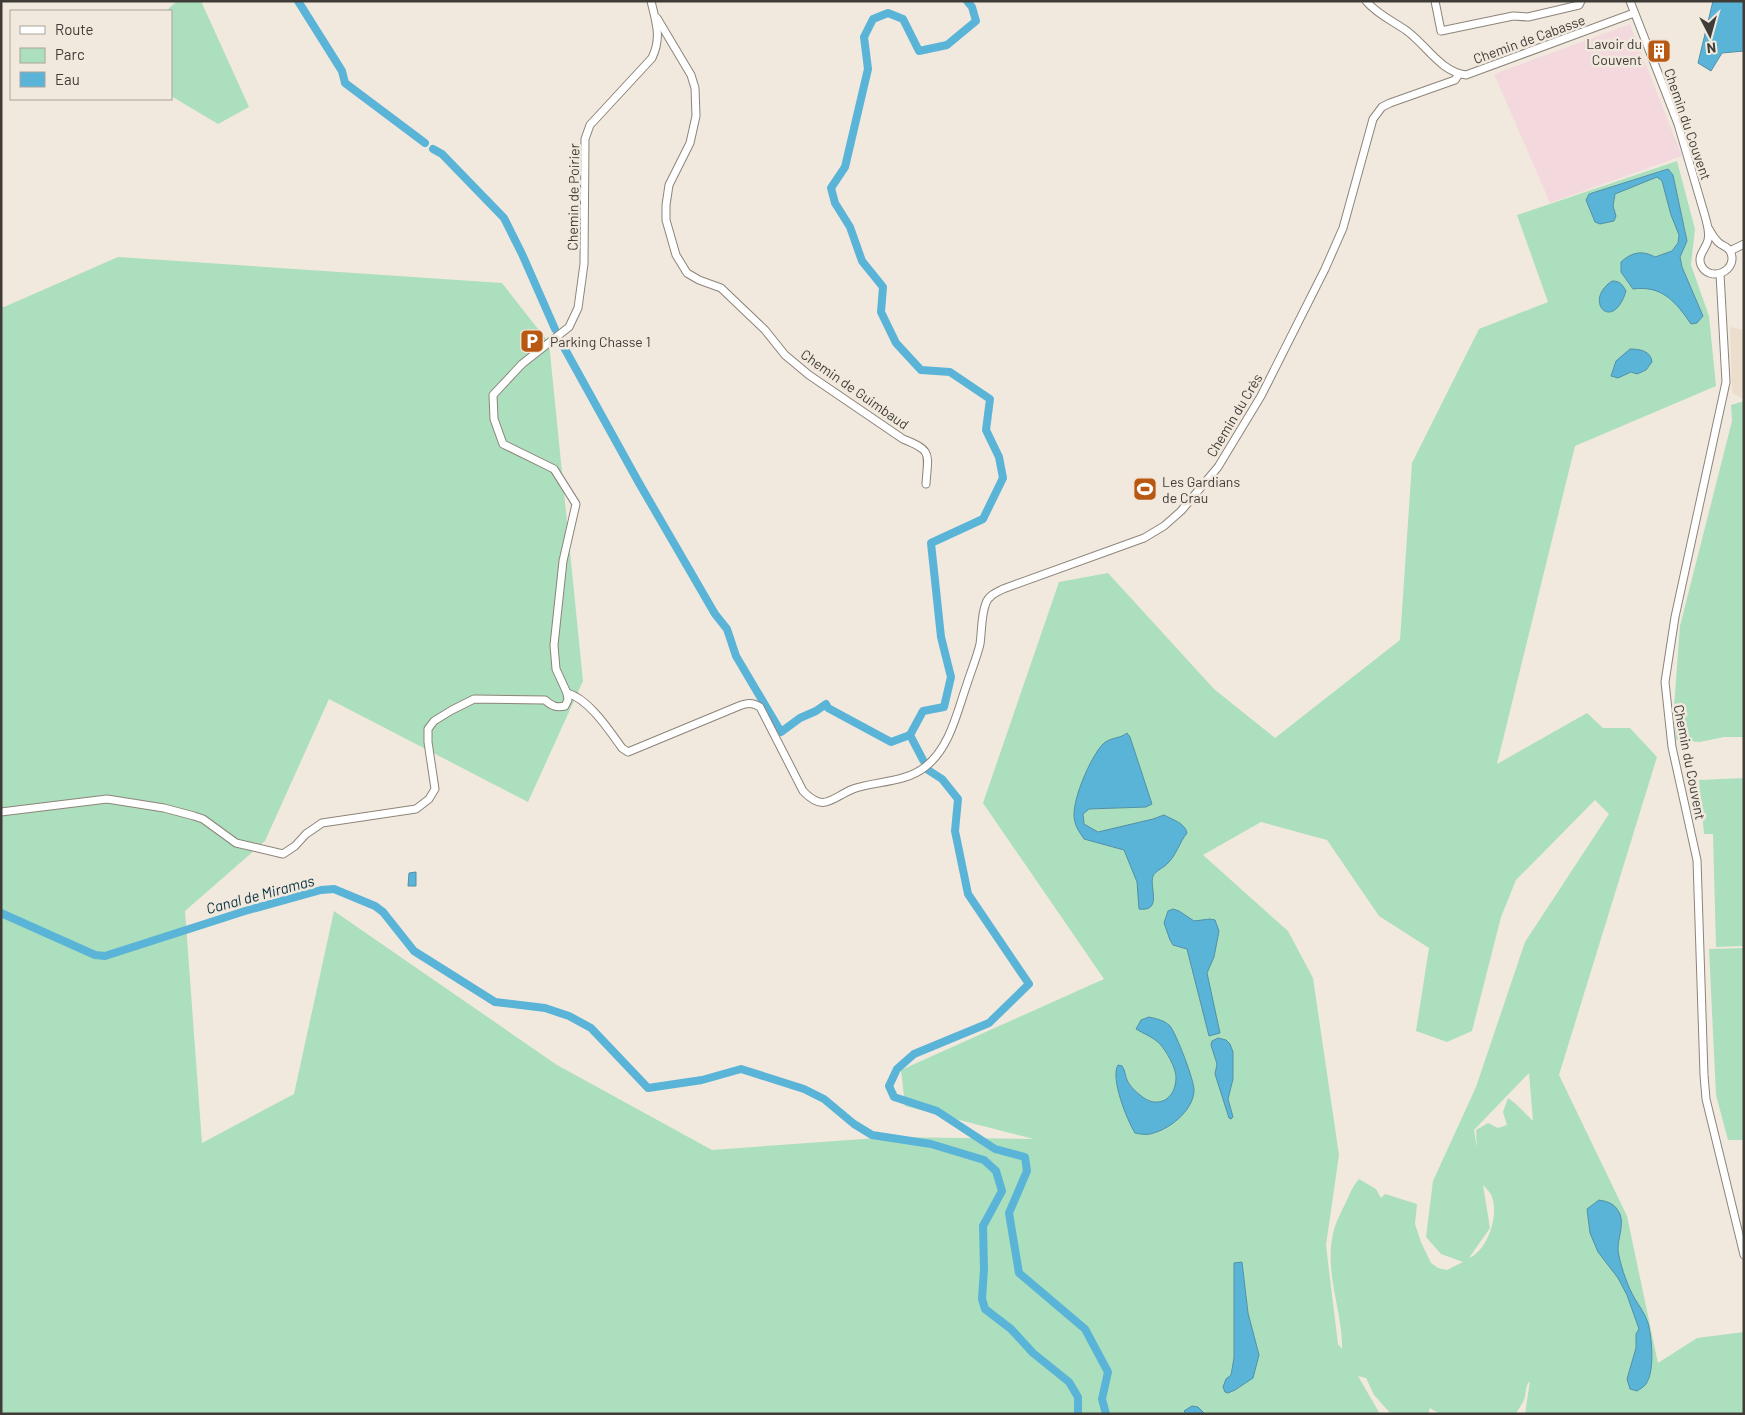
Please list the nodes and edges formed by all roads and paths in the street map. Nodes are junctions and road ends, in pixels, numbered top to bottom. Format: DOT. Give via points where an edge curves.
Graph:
graph roads {
  1 [pos="652,1"];
  2 [pos="1366,1"];
  3 [pos="1435,1"];
  4 [pos="1581,1"];
  5 [pos="1630,1"];
  6 [pos="654,13"];
  7 [pos="1634,13"];
  8 [pos="1459,74"];
  9 [pos="1709,229"];
  10 [pos="1720,244"];
  11 [pos="1744,244"];
  12 [pos="1706,247"];
  13 [pos="1730,251"];
  14 [pos="1720,274"];
  15 [pos="926,484"];
  16 [pos="567,693"];
  17 [pos="1,812"];
  18 [pos="1744,1255"];
  1 -- 6 [label="street, Chemin de Poirier"];
  2 -- 8 [label="street, Chemin de Cabasse" via="1374,11 1408,32 1435,58"];
  3 -- 4 [label="street" via="1441,31 1513,16 1528,17 1579,5"];
  5 -- 7 [label="street, Chemin du Couvent"];
  6 -- 15 [label="street, Chemin de Guimbaud" via="691,75 695,88 696,116 690,143 669,185 666,205 666,220 676,255 687,273 722,288 766,330 785,354 810,375 902,439 925,450 928,455"];
  6 -- 16 [label="street, Chemin de Poirier" via="658,34 652,58 590,125 585,140 584,264 578,308 569,327 522,364 493,395 494,419 503,444 554,469 576,504 563,561 554,645 556,669"];
  7 -- 8 [label="street, Chemin de Cabasse" via="1466,75"];
  7 -- 9 [label="street, Chemin du Couvent" via="1685,144"];
  8 -- 16 [label="street, Chemin du Crès" via="1455,80 1382,107 1373,119 1343,228 1286,347 1218,467 1181,511 1144,538 992,595 986,603 979,646 950,733 937,755 924,768 910,775 852,790 829,802 812,801 803,791 760,707 753,703 745,703 628,752 596,713"];
  9 -- 10 [label="street, Chemin du Couvent"];
  9 -- 12 [label="street, Chemin du Couvent"];
  10 -- 12 [label="street"];
  10 -- 13 [label="street, Chemin du Couvent"];
  11 -- 13 [label="street"];
  12 -- 14 [label="street, Chemin du Couvent" via="1700,256 1702,266 1709,273"];
  13 -- 14 [label="street" via="1732,261"];
  14 -- 18 [label="street, Chemin du Couvent" via="1726,382 1677,609 1665,682 1672,747 1697,860 1706,1099"];
  16 -- 17 [label="street" via="565,706 552,706 545,700 474,699 452,710 434,721 428,729 435,789 429,799 416,809 322,823 283,854 236,843 194,816 107,799"];
}
